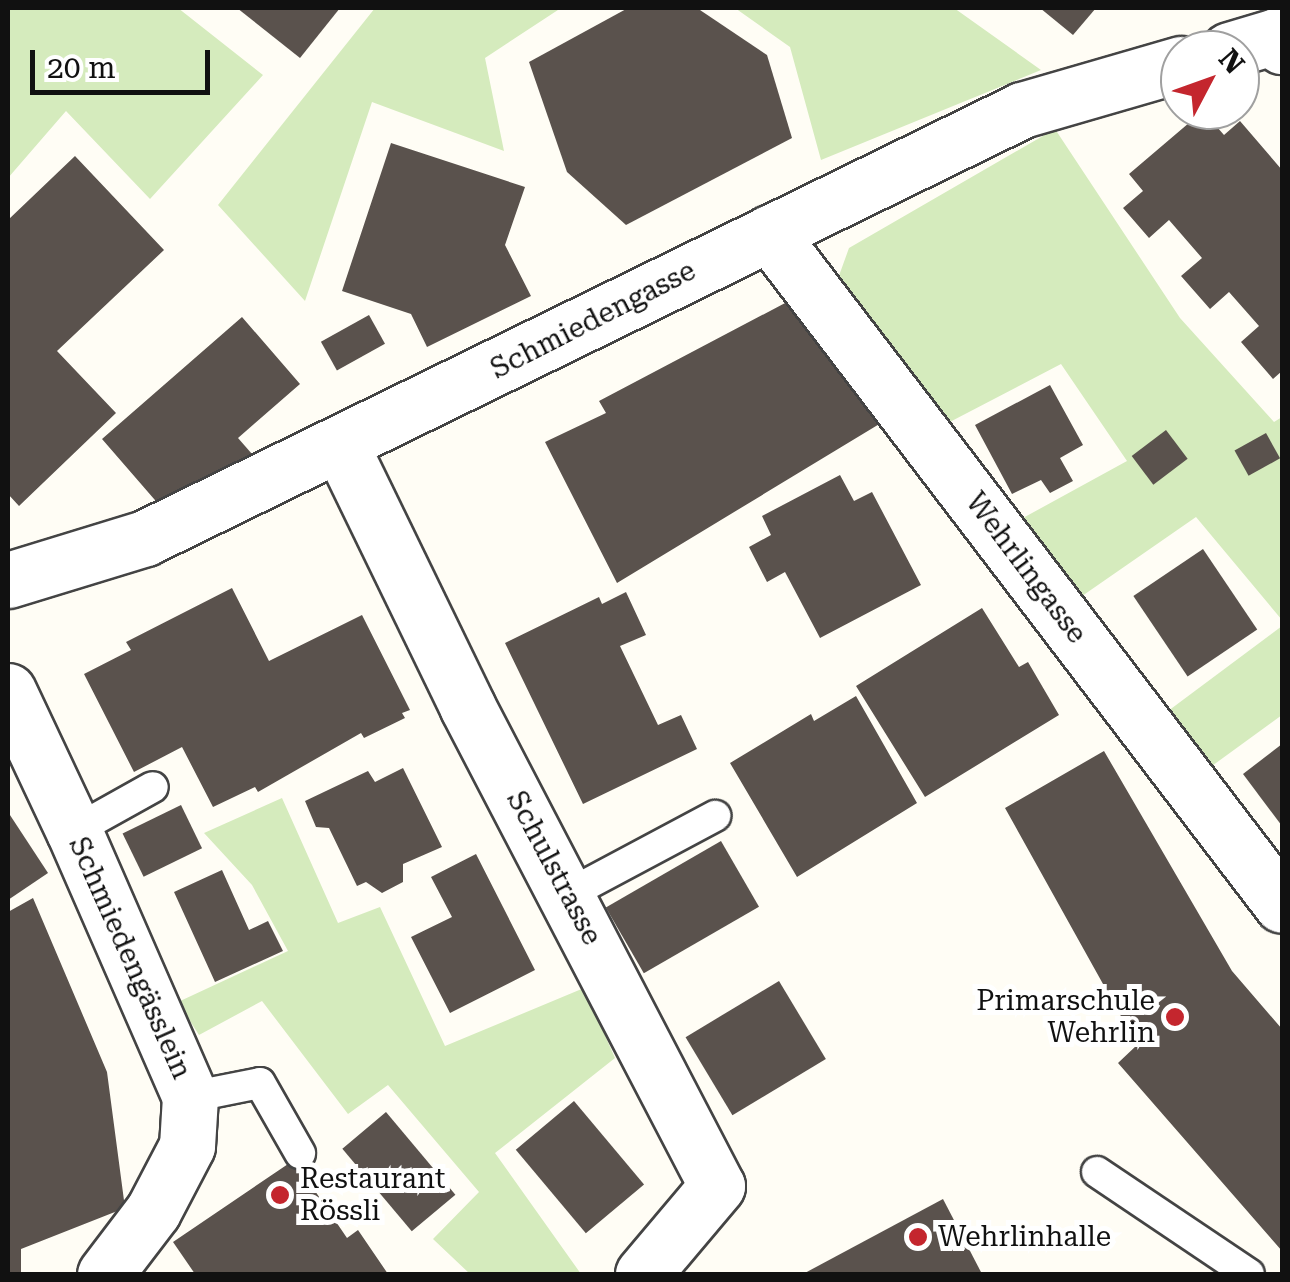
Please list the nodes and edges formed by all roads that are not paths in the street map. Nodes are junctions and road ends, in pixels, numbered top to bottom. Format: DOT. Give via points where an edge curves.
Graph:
graph roads {
  1 [pos="1160,70"];
  2 [pos="769,232"];
  3 [pos="341,446"];
  4 [pos="8,580"];
  5 [pos="8,691"];
  6 [pos="153,787"];
  7 [pos="715,816"];
  8 [pos="74,831"];
  9 [pos="569,894"];
  10 [pos="1282,905"];
  11 [pos="190,1097"];
  12 [pos="300,1154"];
  13 [pos="1097,1172"];
  14 [pos="105,1274"];
  15 [pos="642,1274"];
  16 [pos="1249,1274"];
  1 -- 2 [label="street, Schmiedengasse" via="1022,110"];
  2 -- 3 [label="street, Schmiedengasse"];
  2 -- 10 [label="street, Wehrlingasse"];
  3 -- 4 [label="street, Schmiedengasse" via="145,538"];
  3 -- 9 [label="street, Schulstrasse"];
  5 -- 8 [label="street, Schmiedengässlein"];
  6 -- 8 [label="lane"];
  7 -- 9 [label="lane"];
  8 -- 11 [label="street, Schmiedengässlein"];
  9 -- 15 [label="street, Schulstrasse" via="717,1186"];
  11 -- 12 [label="lane" via="260,1083"];
  11 -- 14 [label="street, Schmiedengässlein" via="186,1146 153,1212"];
  13 -- 16 [label="lane"];
}
